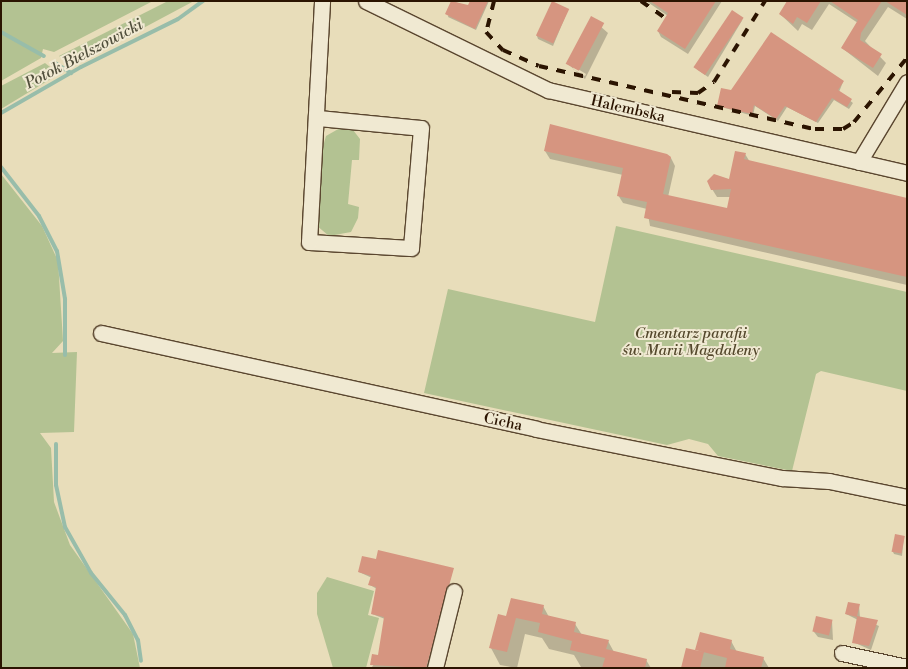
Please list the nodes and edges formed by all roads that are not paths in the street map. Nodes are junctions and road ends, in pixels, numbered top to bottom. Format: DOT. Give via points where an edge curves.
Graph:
graph roads {
  1 [pos="322,1"];
  2 [pos="366,1"];
  3 [pos="907,82"];
  4 [pos="318,118"];
  5 [pos="859,162"];
  6 [pos="907,172"];
  7 [pos="101,333"];
  8 [pos="907,497"];
  9 [pos="454,591"];
  10 [pos="842,653"];
  11 [pos="907,667"];
  12 [pos="435,668"];
  1 -- 4 [label="street"];
  2 -- 5 [label="street, Halembska" via="548,90"];
  3 -- 5 [label="street"];
  4 -- 4 [label="street" via="421,128 410,248 309,242"];
  5 -- 6 [label="street, Halembska"];
  7 -- 8 [label="street, Cicha" via="527,427 782,478 829,480"];
  9 -- 12 [label="street"];
  10 -- 11 [label="street"];
}
